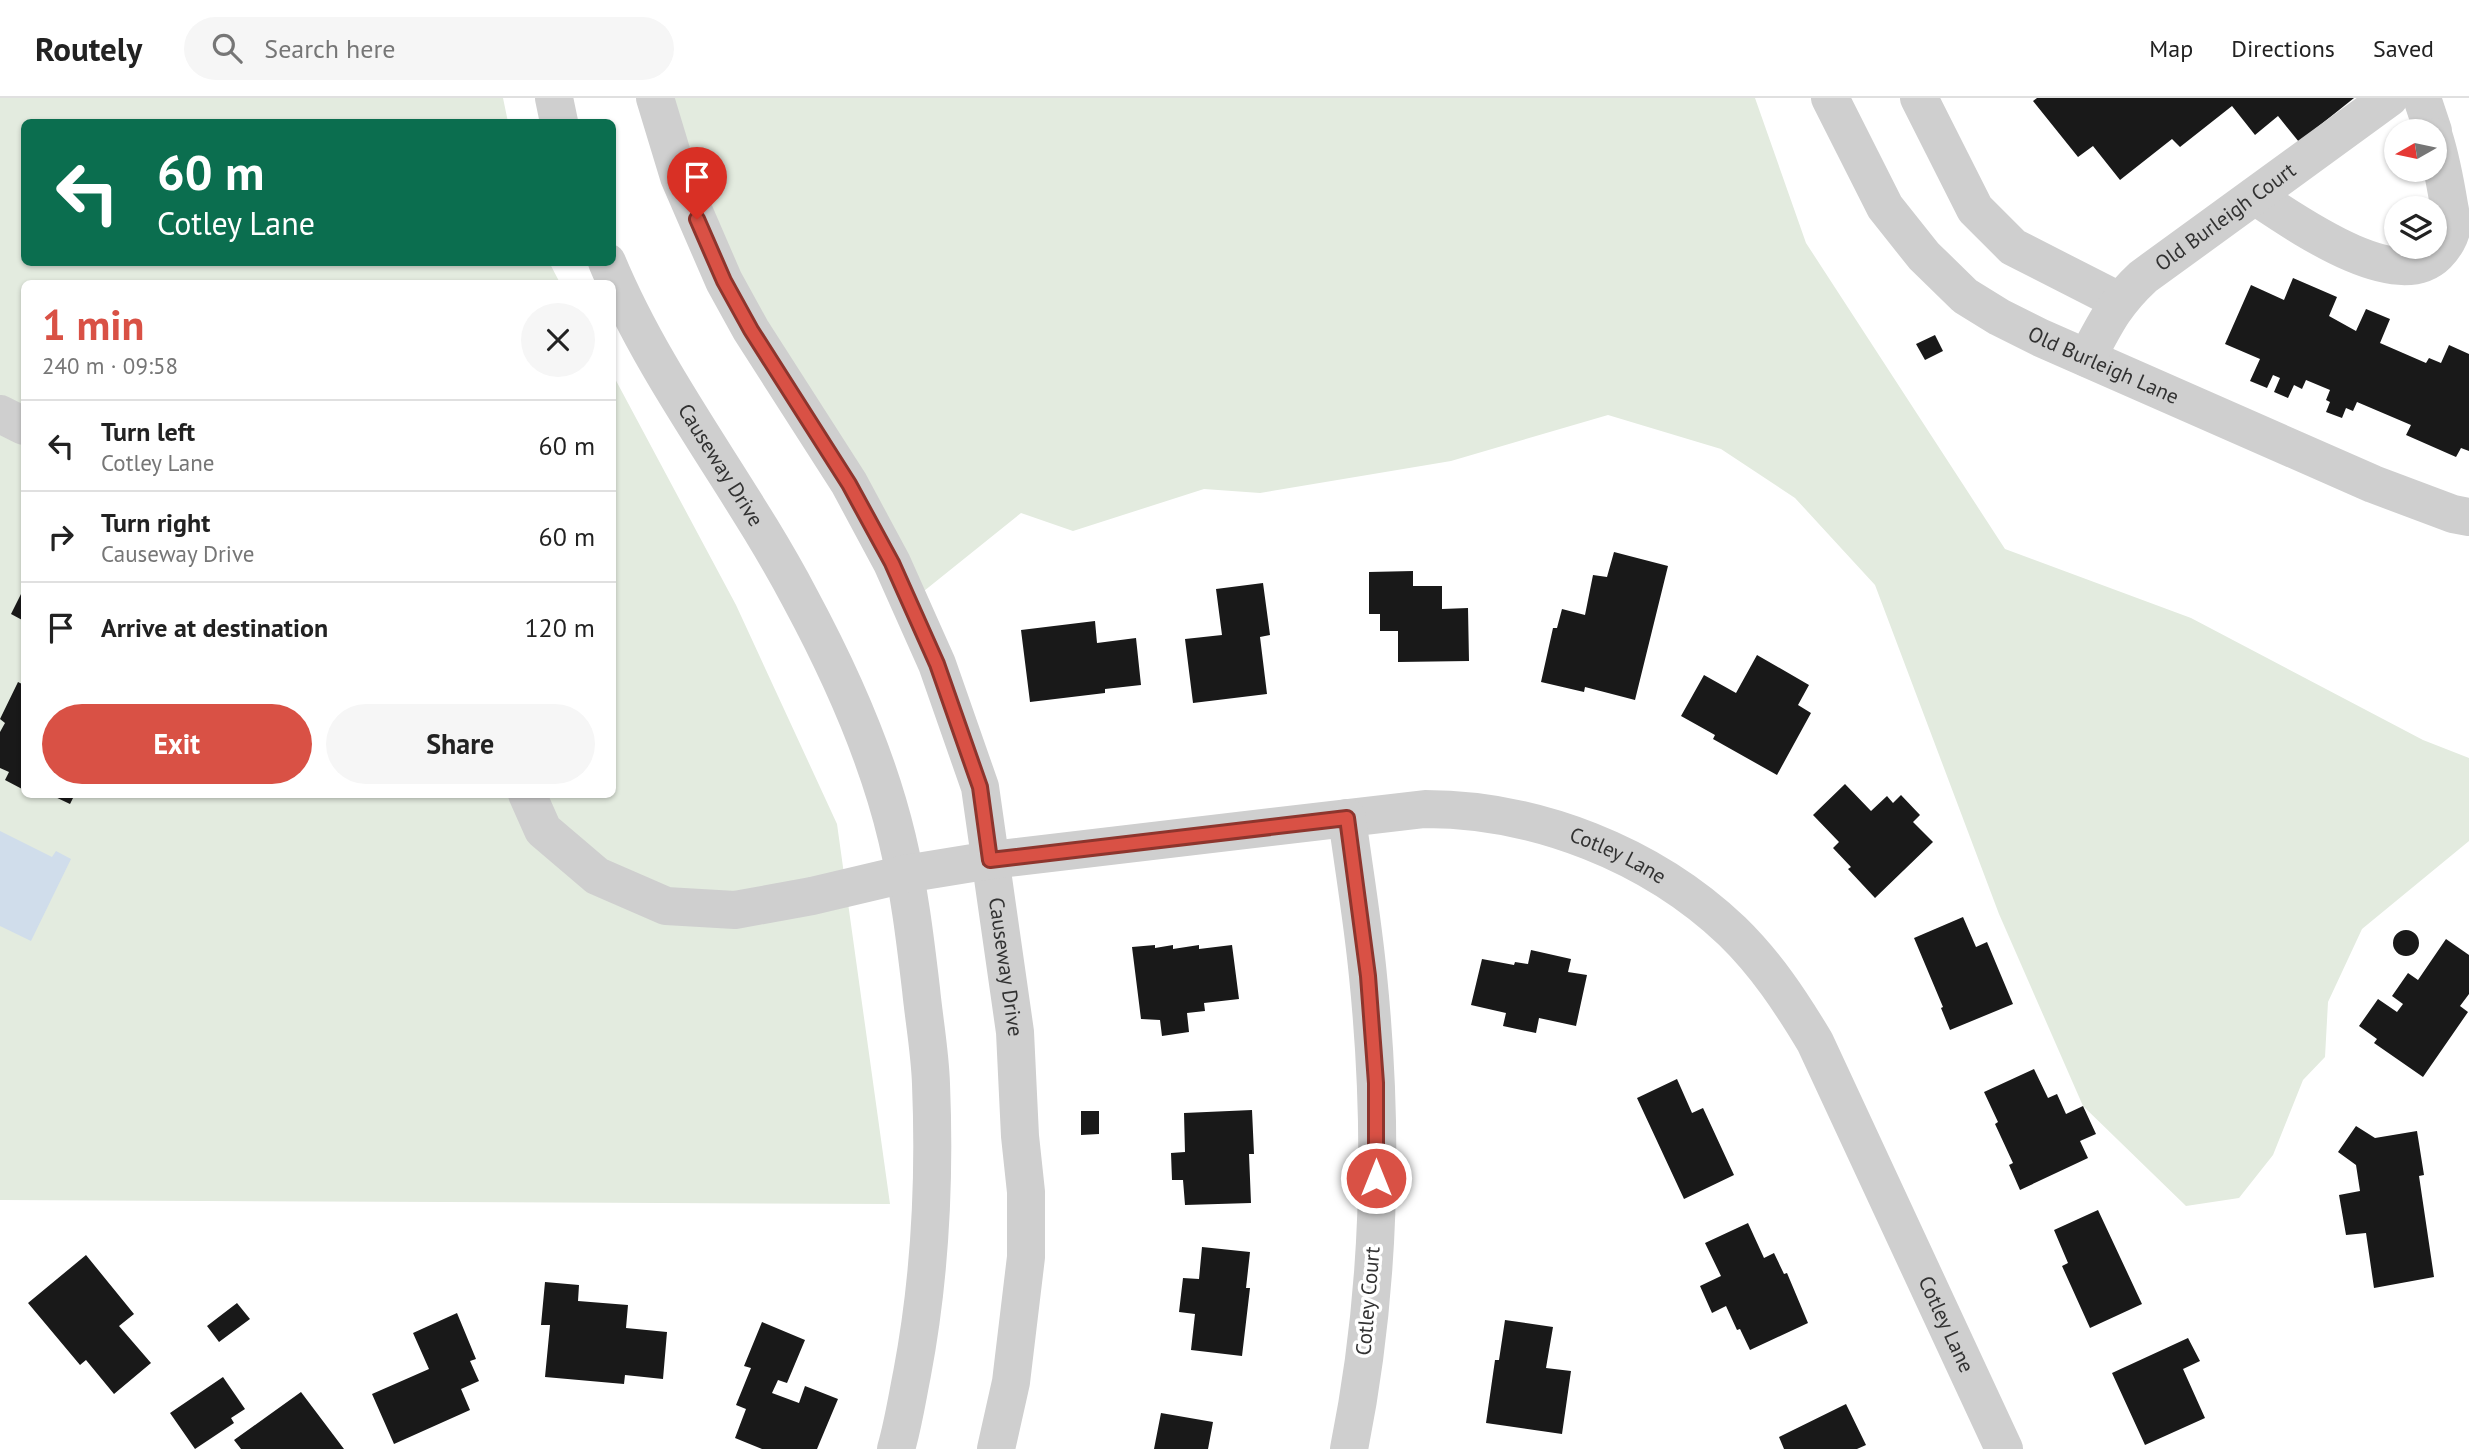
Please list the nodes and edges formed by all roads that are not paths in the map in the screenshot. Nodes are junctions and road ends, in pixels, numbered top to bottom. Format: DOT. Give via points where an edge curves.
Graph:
graph roads {
  1 [pos="554,98"];
  2 [pos="655,98"];
  3 [pos="1919,98"];
  4 [pos="2389,98"];
  5 [pos="2422,98"];
  6 [pos="1844,102"];
  7 [pos="558,119"];
  8 [pos="2429,119"];
  9 [pos="2445,182"];
  10 [pos="2255,195"];
  11 [pos="616,285"];
  12 [pos="2119,302"];
  13 [pos="2087,358"];
  14 [pos="0,414"];
  15 [pos="21,424"];
  16 [pos="2469,517"];
  17 [pos="529,798"];
  18 [pos="1347,818"];
  19 [pos="990,860"];
  20 [pos="905,874"];
  21 [pos="897,1449"];
  22 [pos="996,1449"];
  23 [pos="1349,1449"];
  24 [pos="2004,1449"];
  1 -- 7 [label="street"];
  2 -- 19 [label="street, Causeway Drive" via="679,177 724,281 849,484 892,563 937,664 980,787"];
  3 -- 12 [label="street" via="1975,209 2013,247"];
  4 -- 10 [label="street, Old Burleigh Court"];
  5 -- 8 [label="street"];
  6 -- 13 [label="street, Old Burleigh Lane" via="1885,207 1924,256 1965,296"];
  9 -- 10 [label="street" via="2452,227 2445,246 2428,263 2405,266 2368,260 2310,233"];
  10 -- 12 [label="street, Old Burleigh Court" via="2143,277"];
  11 -- 20 [label="street, Causeway Drive" via="668,383 765,533 848,693 875,765"];
  12 -- 13 [label="street, Old Burleigh Court"];
  13 -- 16 [label="street, Old Burleigh Lane" via="2373,484"];
  14 -- 15 [label="street"];
  17 -- 20 [label="street, Cotley Lane" via="543,830 597,876 666,906 735,911"];
  18 -- 19 [label="street, Cotley Lane"];
  18 -- 23 [label="street, Cotley Court" via="1368,976 1376,1083 1371,1296"];
  18 -- 24 [label="street, Cotley Lane" via="1448,809 1564,831 1615,852 1679,888 1731,930 1766,968 1815,1042"];
  19 -- 20 [label="street, Cotley Lane"];
  19 -- 22 [label="street, Causeway Drive" via="1015,1032 1026,1192 1026,1257"];
  20 -- 21 [label="street, Causeway Drive" via="931,1080 933,1149 929,1249"];
}
